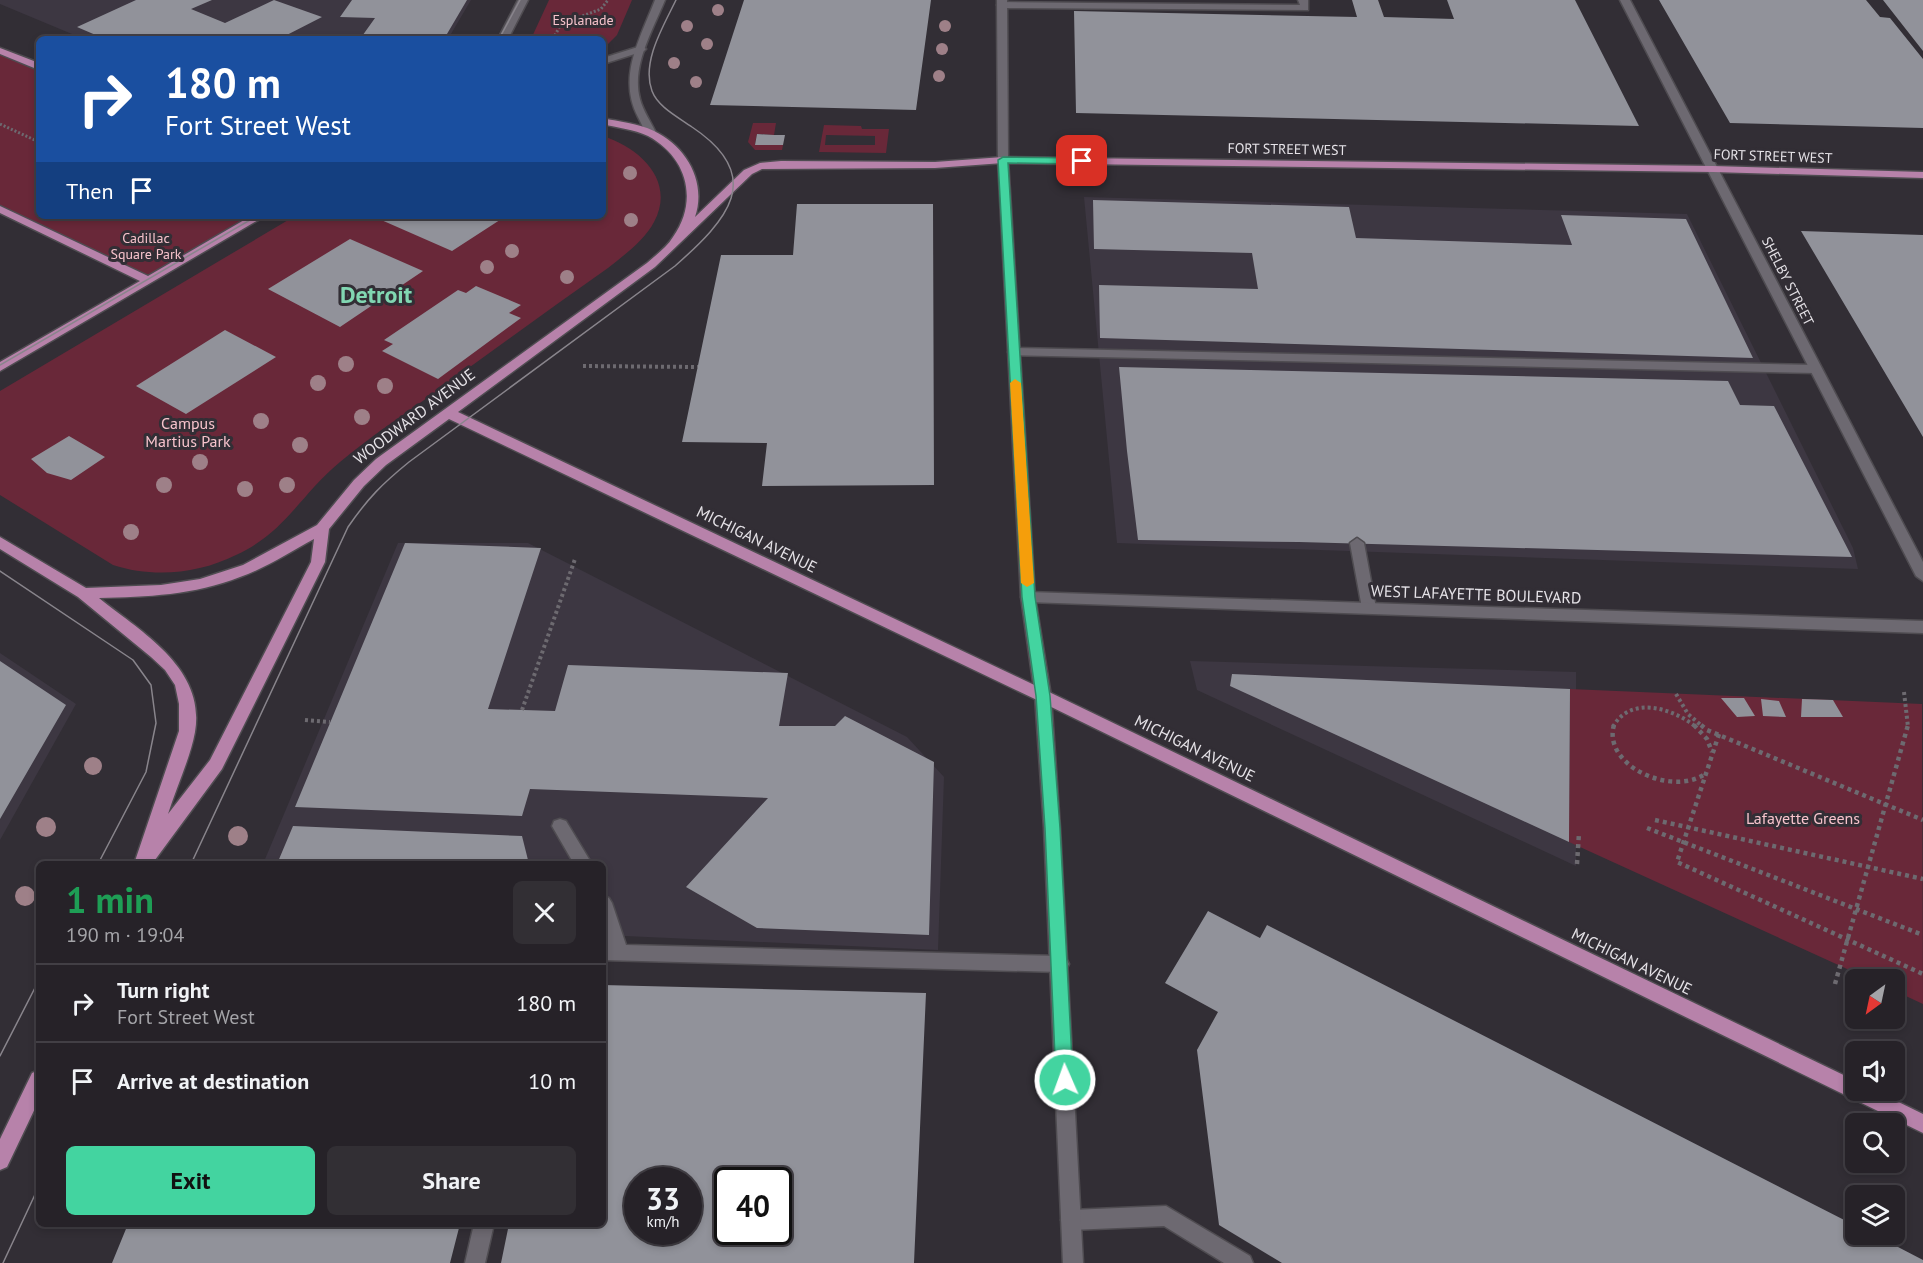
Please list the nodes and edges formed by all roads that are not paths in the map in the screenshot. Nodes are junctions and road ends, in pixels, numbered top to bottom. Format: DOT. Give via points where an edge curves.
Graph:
graph roads {
  1 [pos="523,0"];
  2 [pos="660,0"];
  3 [pos="1303,0"];
  4 [pos="1625,0"];
  5 [pos="1002,2"];
  6 [pos="505,36"];
  7 [pos="641,49"];
  8 [pos="0,51"];
  9 [pos="606,60"];
  10 [pos="36,66"];
  11 [pos="606,122"];
  12 [pos="651,133"];
  13 [pos="1003,160"];
  14 [pos="1713,169"];
  15 [pos="1923,175"];
  16 [pos="0,209"];
  17 [pos="255,219"];
  18 [pos="679,238"];
  19 [pos="148,280"];
  20 [pos="1014,352"];
  21 [pos="0,367"];
  22 [pos="1816,369"];
  23 [pos="448,412"];
  24 [pos="322,528"];
  25 [pos="0,542"];
  26 [pos="1358,543"];
  27 [pos="1923,576"];
  28 [pos="83,593"];
  29 [pos="1028,597"];
  30 [pos="1369,608"];
  31 [pos="1923,627"];
  32 [pos="1043,696"];
  33 [pos="560,826"];
  34 [pos="145,859"];
  35 [pos="582,861"];
  36 [pos="606,921"];
  37 [pos="611,952"];
  38 [pos="1060,964"];
  39 [pos="36,1085"];
  40 [pos="1923,1124"];
  41 [pos="0,1160"];
  42 [pos="1071,1220"];
  43 [pos="483,1227"];
  44 [pos="475,1263"];
  45 [pos="1073,1263"];
  46 [pos="1243,1263"];
  1 -- 6 [label="street"];
  2 -- 7 [label="street, WOODWARD AVENUE"];
  3 -- 5 [label="street" via="1305,8"];
  4 -- 14 [label="street, SHELBY STREET"];
  5 -- 13 [label="street"];
  7 -- 9 [label="street"];
  7 -- 12 [label="street, WOODWARD AVENUE" via="634,94"];
  8 -- 10 [label="main road"];
  11 -- 12 [label="main road, WOODWARD AVENUE"];
  12 -- 18 [label="main road, WOODWARD AVENUE" via="684,160 693,180 693,202"];
  13 -- 14 [label="main road, FORT STREET WEST"];
  13 -- 18 [label="main road, FORT STREET WEST" via="935,165 760,166 748,171"];
  13 -- 20 [label="street"];
  14 -- 15 [label="main road, FORT STREET WEST"];
  14 -- 22 [label="street, SHELBY STREET"];
  16 -- 19 [label="main road"];
  17 -- 19 [label="main road"];
  18 -- 23 [label="main road, WOODWARD AVENUE" via="651,265"];
  19 -- 21 [label="main road"];
  20 -- 22 [label="street"];
  20 -- 29 [label="street"];
  22 -- 27 [label="street, SHELBY STREET"];
  23 -- 24 [label="main road, WOODWARD AVENUE" via="358,483"];
  23 -- 32 [label="main road, MICHIGAN AVENUE"];
  24 -- 28 [label="main road" via="252,566 216,580 160,590"];
  24 -- 34 [label="main road" via="318,562 216,764"];
  25 -- 28 [label="main road"];
  26 -- 30 [label="street"];
  28 -- 34 [label="main road" via="170,666 182,684 187,704 188,731"];
  29 -- 30 [label="street, WEST LAFAYETTE BOULEVARD"];
  29 -- 32 [label="street"];
  30 -- 31 [label="street, WEST LAFAYETTE BOULEVARD"];
  32 -- 38 [label="street"];
  32 -- 40 [label="main road, MICHIGAN AVENUE"];
  33 -- 35 [label="street"];
  36 -- 37 [label="street"];
  37 -- 38 [label="street"];
  38 -- 42 [label="street"];
  39 -- 41 [label="main road"];
  42 -- 45 [label="street"];
  42 -- 46 [label="street" via="1166,1216"];
  43 -- 44 [label="street"];
}
